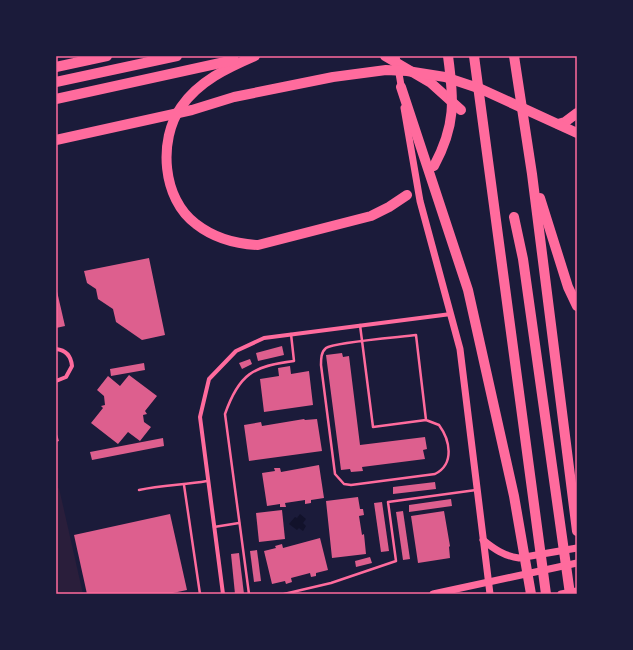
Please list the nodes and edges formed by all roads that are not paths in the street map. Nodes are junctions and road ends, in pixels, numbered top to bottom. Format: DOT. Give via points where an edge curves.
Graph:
graph roads {
  1 [pos="108,56"];
  2 [pos="177,56"];
  3 [pos="254,56"];
  4 [pos="385,56"];
  5 [pos="396,56"];
  6 [pos="448,56"];
  7 [pos="474,56"];
  8 [pos="514,56"];
  9 [pos="56,68"];
  10 [pos="400,79"];
  11 [pos="56,82"];
  12 [pos="56,99"];
  13 [pos="457,111"];
  14 [pos="577,113"];
  15 [pos="567,127"];
  16 [pos="56,140"];
  17 [pos="434,166"];
  18 [pos="532,174"];
  19 [pos="407,195"];
  20 [pos="514,217"];
  21 [pos="577,306"];
  22 [pos="451,314"];
  23 [pos="360,325"];
  24 [pos="291,334"];
  25 [pos="362,342"];
  26 [pos="56,349"];
  27 [pos="56,381"];
  28 [pos="426,420"];
  29 [pos="207,481"];
  30 [pos="184,485"];
  31 [pos="139,490"];
  32 [pos="478,490"];
  33 [pos="239,523"];
  34 [pos="214,527"];
  35 [pos="577,531"];
  36 [pos="482,540"];
  37 [pos="577,548"];
  38 [pos="577,563"];
  39 [pos="488,582"];
  40 [pos="577,591"];
  41 [pos="200,594"];
  42 [pos="223,594"];
  43 [pos="249,594"];
  44 [pos="284,594"];
  45 [pos="433,594"];
  46 [pos="490,594"];
  47 [pos="531,594"];
  48 [pos="546,594"];
  49 [pos="562,594"];
  50 [pos="570,594"];
  1 -- 9 [label="highway"];
  2 -- 11 [label="highway"];
  3 -- 12 [label="highway"];
  3 -- 19 [label="highway" via="224,69 202,84 181,107 169,133 167,144 170,182 179,205 195,223 217,237 242,245 258,245 371,216"];
  4 -- 13 [label="highway" via="430,83"];
  5 -- 10 [label="main road"];
  6 -- 13 [label="highway"];
  7 -- 48 [label="highway"];
  8 -- 18 [label="highway"];
  10 -- 15 [label="highway" via="445,77 481,89"];
  10 -- 16 [label="highway" via="386,70 334,77 234,97 192,110"];
  10 -- 22 [label="main road" via="420,201"];
  10 -- 47 [label="highway" via="468,290 514,496"];
  13 -- 17 [label="highway" via="444,148"];
  14 -- 15 [label="highway"];
  18 -- 21 [label="highway" via="568,287"];
  18 -- 35 [label="highway"];
  20 -- 50 [label="highway" via="523,259"];
  22 -- 23 [label="street"];
  22 -- 32 [label="main road" via="460,349"];
  23 -- 24 [label="street"];
  23 -- 25 [label="lane"];
  24 -- 29 [label="street" via="264,338 236,351 209,380 200,417"];
  24 -- 33 [label="lane" via="294,361 268,364 244,378 230,398 225,414"];
  25 -- 28 [label="lane" via="373,427"];
  25 -- 28 [label="lane" via="416,335"];
  25 -- 28 [label="lane" via="327,347 321,358 335,474 344,484 351,485 435,474 442,470 446,463 448,442 439,425"];
  26 -- 27 [label="street" via="68,354 72,366 66,377"];
  29 -- 30 [label="lane"];
  29 -- 34 [label="street"];
  30 -- 31 [label="lane"];
  30 -- 41 [label="lane"];
  32 -- 36 [label="main road"];
  32 -- 44 [label="lane" via="388,502 396,561 331,583"];
  33 -- 34 [label="lane"];
  33 -- 43 [label="lane"];
  34 -- 42 [label="street"];
  36 -- 37 [label="main road" via="498,552 519,558"];
  36 -- 39 [label="main road"];
  38 -- 39 [label="main road"];
  39 -- 45 [label="main road"];
  39 -- 46 [label="main road"];
  40 -- 49 [label="main road"];
}
